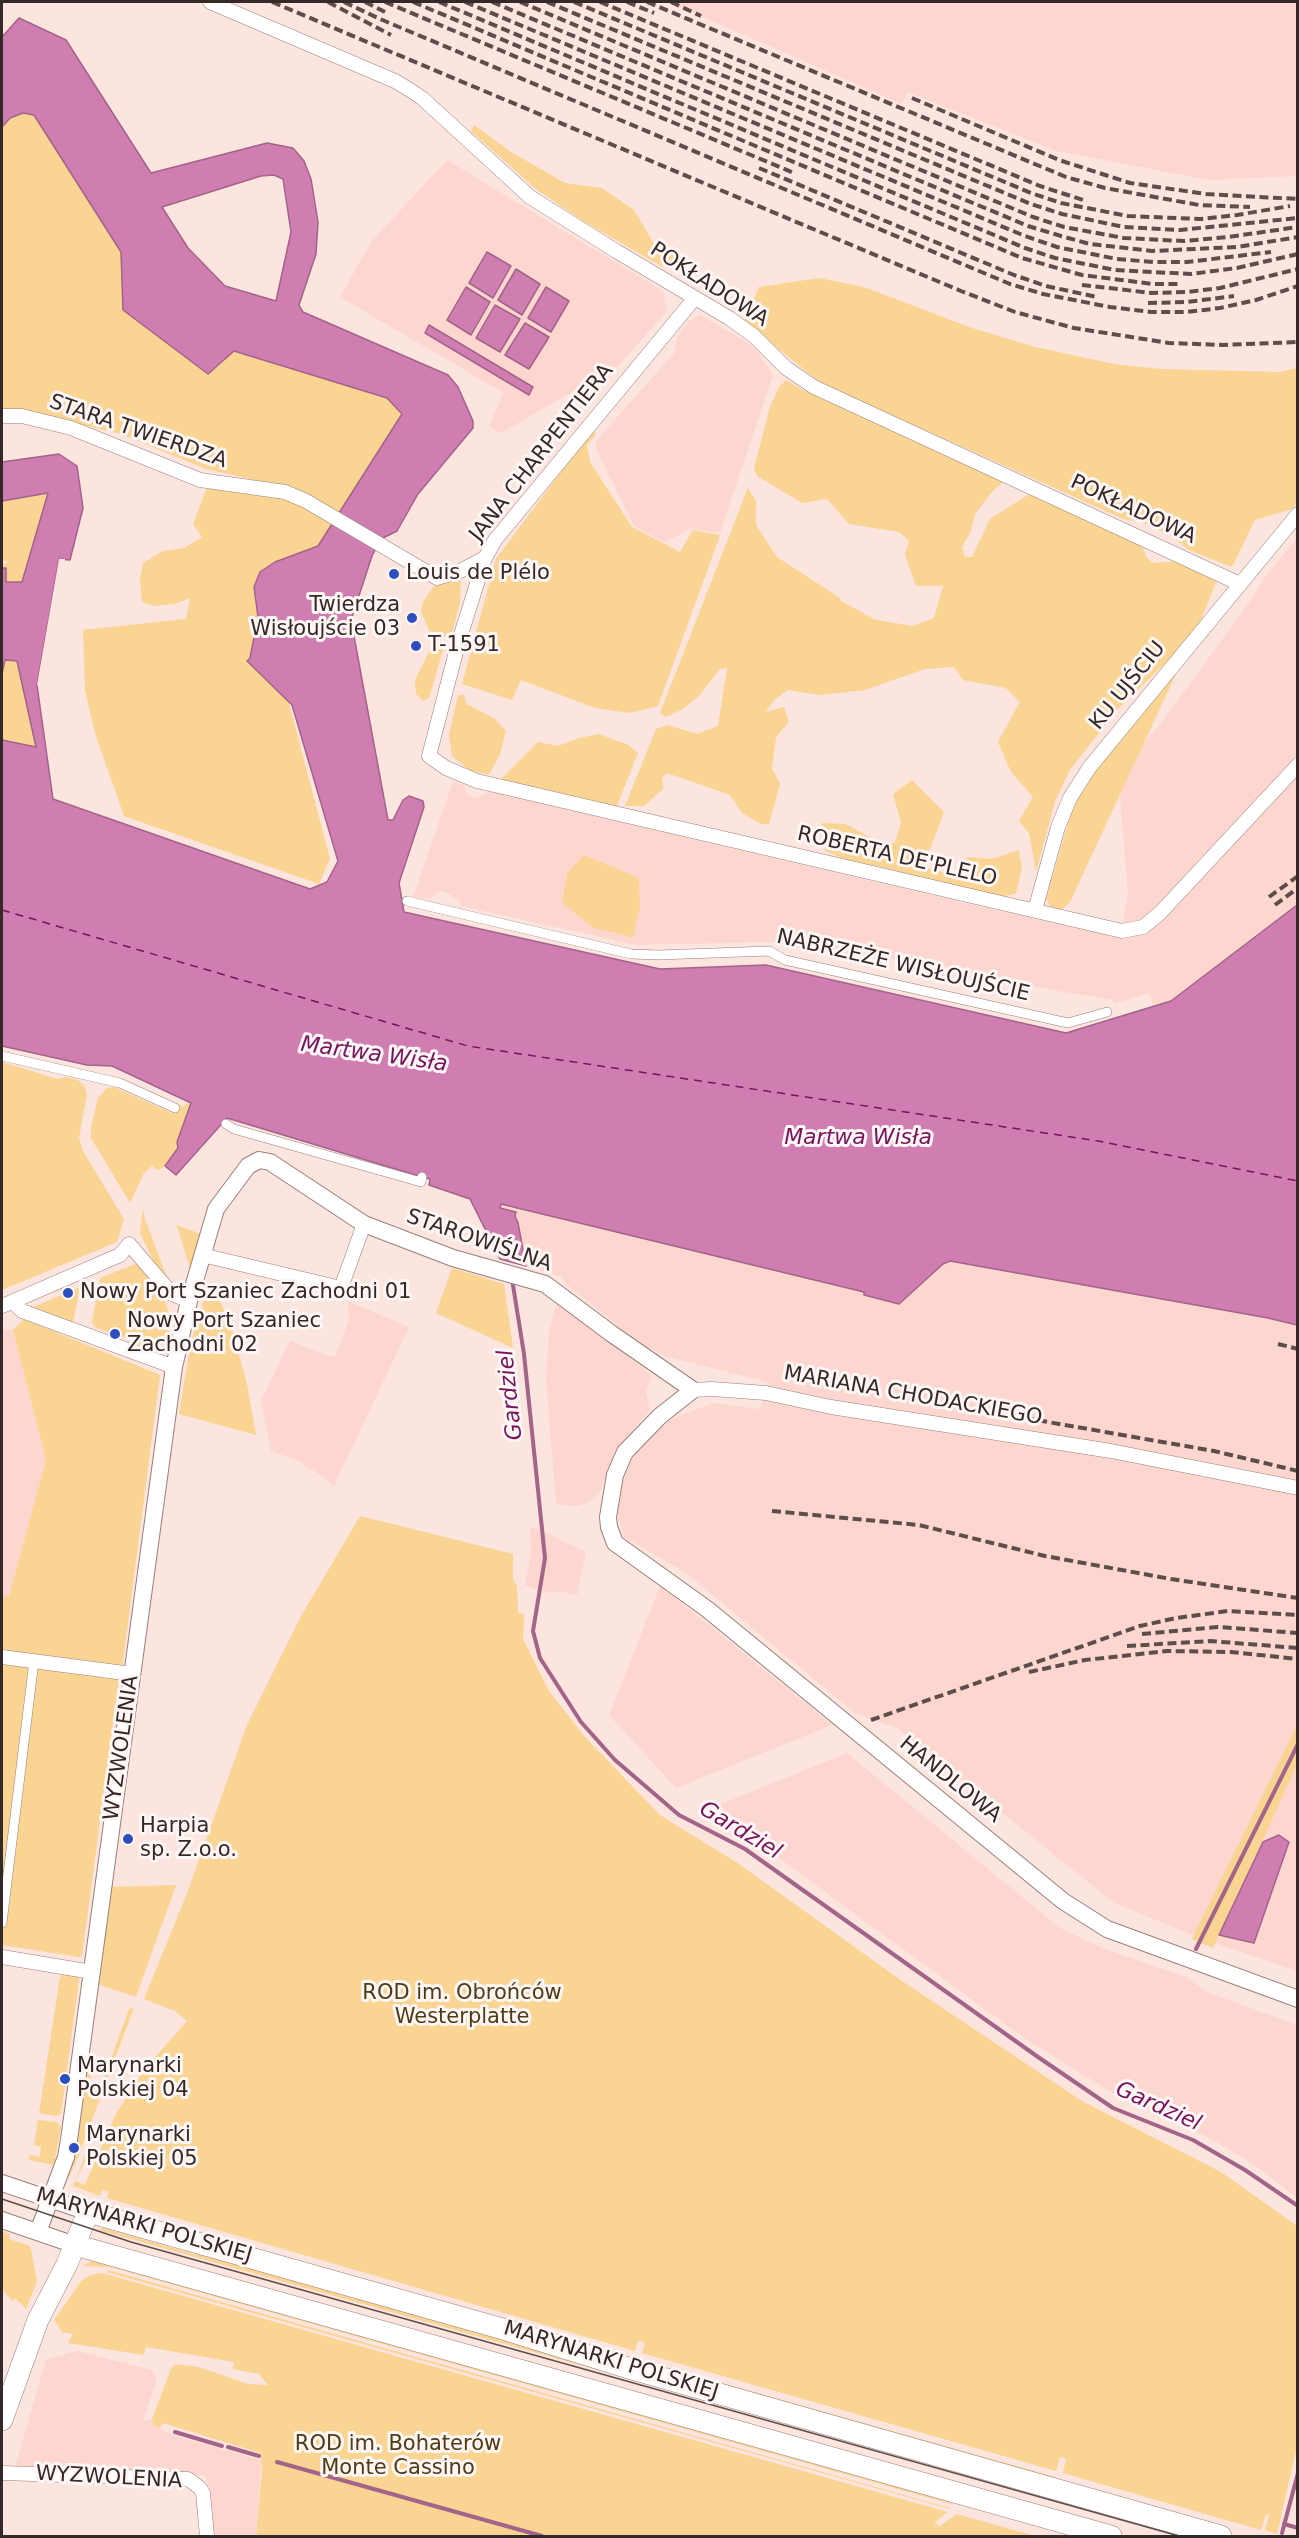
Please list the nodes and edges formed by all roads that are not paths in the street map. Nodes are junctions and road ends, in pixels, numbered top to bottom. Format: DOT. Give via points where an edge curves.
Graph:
graph roads {
  1 [pos="210,2"];
  2 [pos="694,299"];
  3 [pos="2,416"];
  4 [pos="1298,514"];
  5 [pos="485,558"];
  6 [pos="1240,584"];
  7 [pos="429,756"];
  8 [pos="1298,765"];
  9 [pos="407,901"];
  10 [pos="1035,910"];
  11 [pos="1107,1012"];
  12 [pos="2,1056"];
  13 [pos="175,1108"];
  14 [pos="226,1124"];
  15 [pos="422,1176"];
  16 [pos="364,1224"];
  17 [pos="202,1255"];
  18 [pos="189,1301"];
  19 [pos="7,1304"];
  20 [pos="174,1366"];
  21 [pos="693,1390"];
  22 [pos="1298,1488"];
  23 [pos="2,1657"];
  24 [pos="34,1661"];
  25 [pos="132,1674"];
  26 [pos="2,1923"];
  27 [pos="2,1957"];
  28 [pos="92,1972"];
  29 [pos="1298,1999"];
  30 [pos="2,2183"];
  31 [pos="50,2200"];
  32 [pos="88,2212"];
  33 [pos="2,2220"];
  34 [pos="38,2232"];
  35 [pos="75,2245"];
  36 [pos="2,2420"];
  37 [pos="2,2473"];
  38 [pos="207,2536"];
  39 [pos="1111,2536"];
  40 [pos="1221,2536"];
  1 -- 2 [label="street, POKŁADOWA" via="410,90 530,197"];
  2 -- 5 [label="street, JANA CHARPENTIERA" via="495,540"];
  2 -- 6 [label="street, POKŁADOWA" via="754,336 786,368 814,387"];
  3 -- 5 [label="street, STARA TWIERDZA" via="22,416 71,428 200,480 285,492 436,578"];
  4 -- 6 [label="street, KU UJŚCIU"];
  5 -- 7 [label="street, JANA CHARPENTIERA"];
  6 -- 10 [label="street, KU UJŚCIU" via="1129,717 1076,788 1058,827"];
  7 -- 10 [label="street, ROBERTA DE'PLELO" via="477,781"];
  8 -- 10 [label="street, ROBERTA DE'PLELO" via="1146,926 1122,931"];
  9 -- 11 [label="street, NABRZEŻE WISŁOUJŚCIE" via="631,954 769,951 785,960 1068,1023"];
  12 -- 13 [label="street" via="120,1083"];
  14 -- 15 [label="street" via="421,1182"];
  16 -- 17 [label="street" via="341,1288"];
  16 -- 17 [label="street, STAROWIŚLNA" via="270,1162 259,1160 248,1166 216,1209"];
  16 -- 21 [label="street, STAROWIŚLNA" via="453,1258 545,1284"];
  17 -- 18 [label="street, STAROWIŚLNA"];
  18 -- 19 [label="street" via="172,1294 129,1245 120,1255"];
  18 -- 20 [label="street, WYZWOLENIA"];
  19 -- 20 [label="street"];
  20 -- 25 [label="street, WYZWOLENIA"];
  21 -- 22 [label="street, MARIANA CHODACKIEGO" via="766,1393 831,1407 1111,1451"];
  21 -- 29 [label="street, HANDLOWA" via="660,1416 625,1452 615,1475 609,1506 615,1543 707,1609 1064,1901 1115,1933"];
  23 -- 24 [label="street"];
  24 -- 25 [label="street"];
  24 -- 26 [label="street"];
  25 -- 28 [label="street, WYZWOLENIA"];
  27 -- 28 [label="street"];
  28 -- 31 [label="street, WYZWOLENIA" via="66,2157"];
  30 -- 31 [label="street, MARYNARKI POLSKIEJ"];
  31 -- 32 [label="street, MARYNARKI POLSKIEJ"];
  31 -- 34 [label="street, WYZWOLENIA"];
  32 -- 35 [label="main road"];
  32 -- 40 [label="main road, MARYNARKI POLSKIEJ"];
  33 -- 34 [label="street, MARYNARKI POLSKIEJ"];
  34 -- 35 [label="street, MARYNARKI POLSKIEJ"];
  35 -- 36 [label="main road" via="38,2320"];
  35 -- 39 [label="main road, MARYNARKI POLSKIEJ"];
  37 -- 38 [label="street, WYZWOLENIA" via="188,2480 203,2493"];
}
